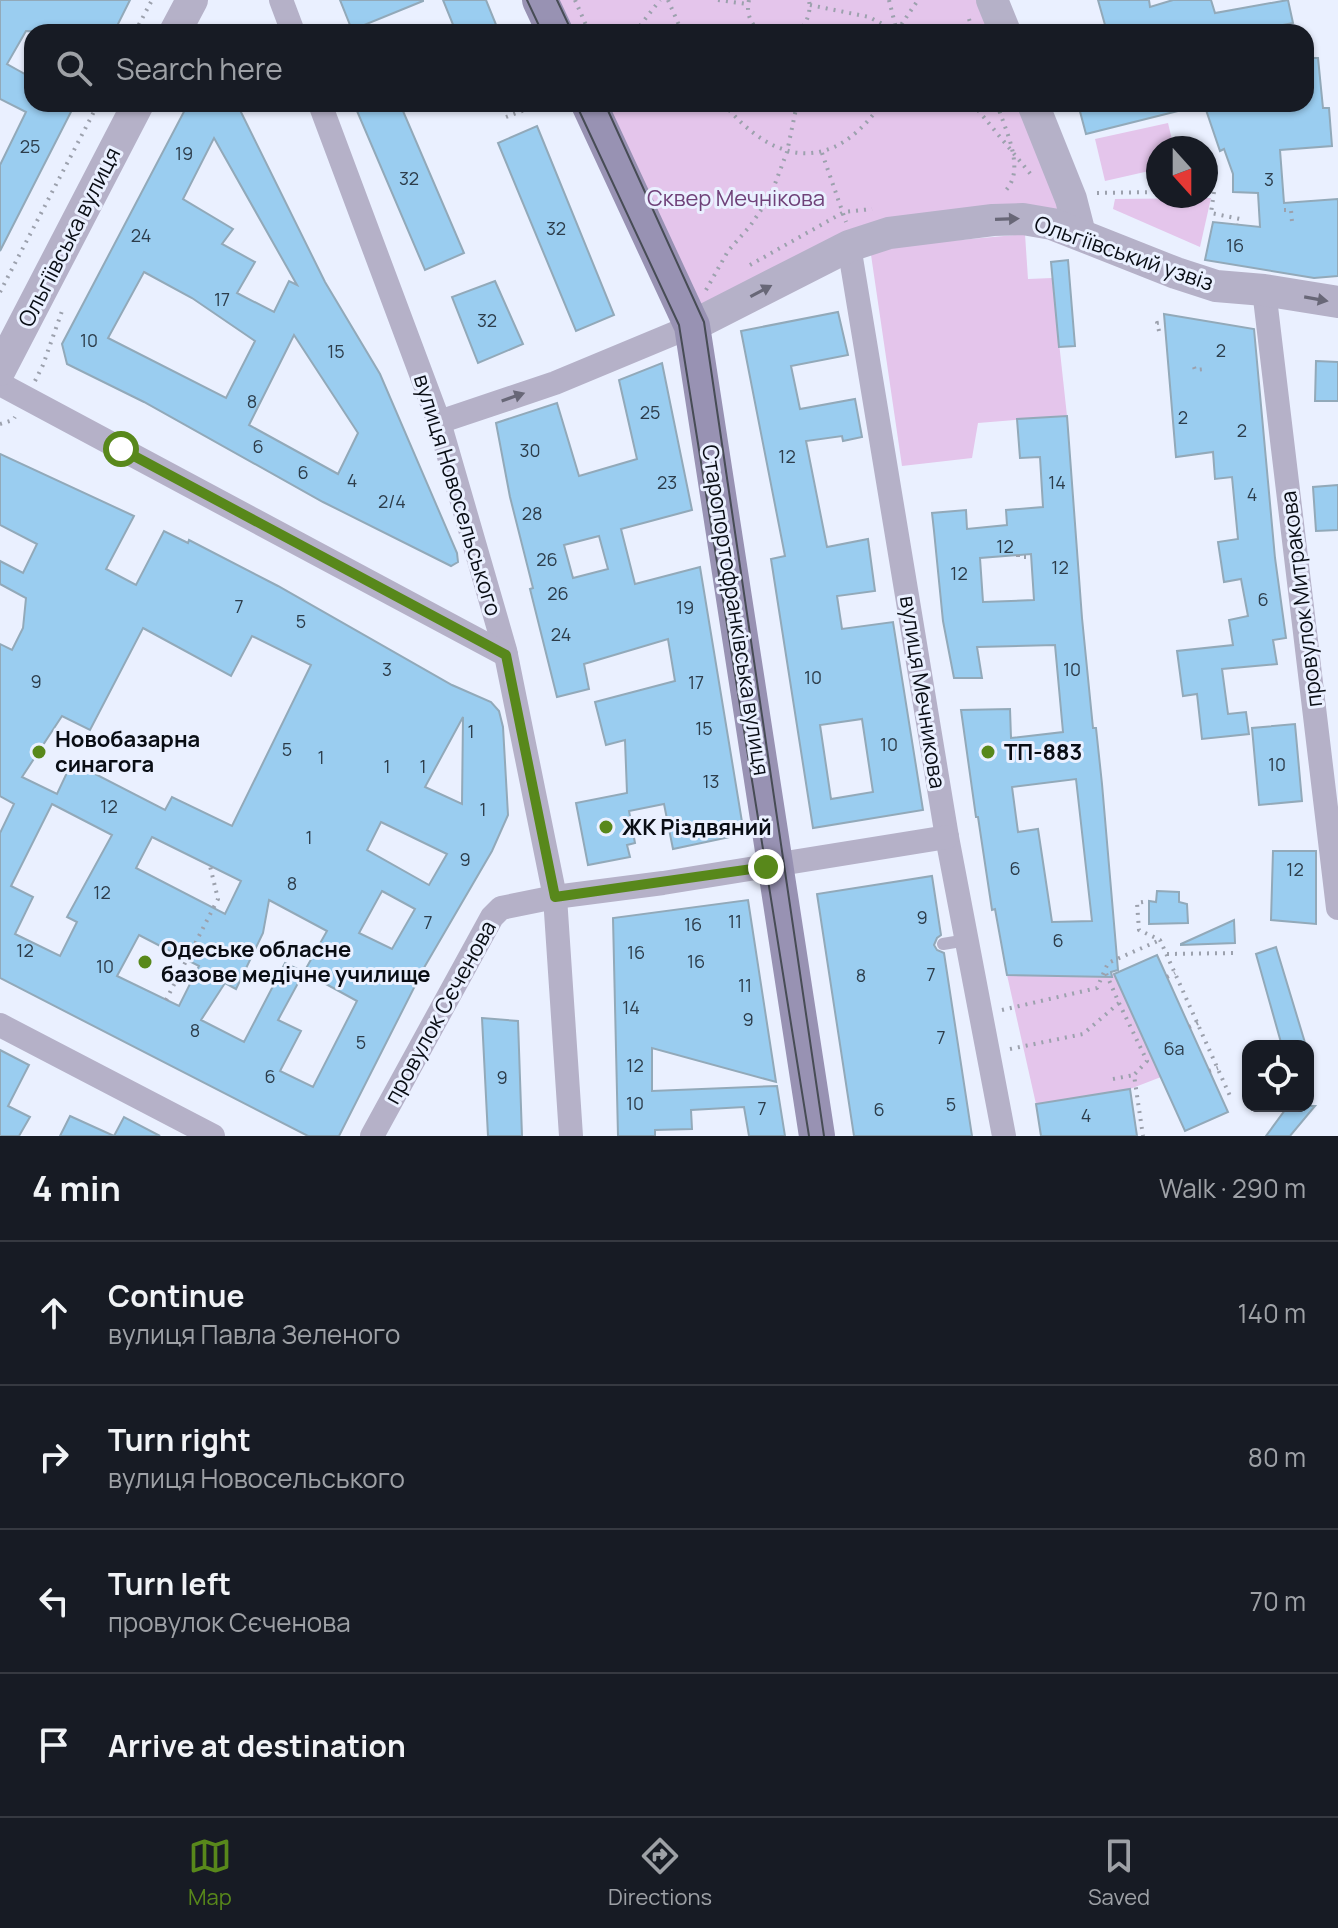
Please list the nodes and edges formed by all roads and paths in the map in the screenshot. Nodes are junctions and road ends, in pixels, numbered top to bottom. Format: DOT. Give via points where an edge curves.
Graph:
graph roads {
  1 [pos="152,0"];
  2 [pos="192,0"];
  3 [pos="281,0"];
  4 [pos="540,0"];
  5 [pos="575,0"];
  6 [pos="660,0"];
  7 [pos="668,0"];
  8 [pos="718,0"];
  9 [pos="889,0"];
  10 [pos="918,0"];
  11 [pos="992,0"];
  12 [pos="748,2"];
  13 [pos="809,3"];
  14 [pos="139,24"];
  15 [pos="179,24"];
  16 [pos="290,24"];
  17 [pos="551,24"];
  18 [pos="586,24"];
  19 [pos="641,24"];
  20 [pos="678,24"];
  21 [pos="753,24"];
  22 [pos="804,24"];
  23 [pos="882,24"];
  24 [pos="895,24"];
  25 [pos="902,24"];
  26 [pos="1002,24"];
  27 [pos="94,112"];
  28 [pos="134,112"];
  29 [pos="323,112"];
  30 [pos="519,112"];
  31 [pos="593,112"];
  32 [pos="732,112"];
  33 [pos="795,112"];
  34 [pos="875,112"];
  35 [pos="980,112"];
  36 [pos="1036,112"];
  37 [pos="506,117"];
  38 [pos="787,152"];
  39 [pos="822,153"];
  40 [pos="1041,186"];
  41 [pos="1146,192"];
  42 [pos="1071,199"];
  43 [pos="1212,208"];
  44 [pos="1284,210"];
  45 [pos="1292,222"];
  46 [pos="1238,224"];
  47 [pos="1080,234"];
  48 [pos="849,246"];
  49 [pos="706,289"];
  50 [pos="1264,290"];
  51 [pos="0,292"];
  52 [pos="1338,302"];
  53 [pos="1165,322"];
  54 [pos="692,326"];
  55 [pos="1159,331"];
  56 [pos="1194,367"];
  57 [pos="1206,369"];
  58 [pos="0,370"];
  59 [pos="0,384"];
  60 [pos="439,422"];
  61 [pos="1018,555"];
  62 [pos="1026,557"];
  63 [pos="506,655"];
  64 [pos="947,837"];
  65 [pos="775,865"];
  66 [pos="210,866"];
  67 [pos="555,897"];
  68 [pos="1143,902"];
  69 [pos="1338,908"];
  70 [pos="967,940"];
  71 [pos="1160,940"];
  72 [pos="943,944"];
  73 [pos="1234,953"];
  74 [pos="1167,954"];
  75 [pos="1105,971"];
  76 [pos="1175,973"];
  77 [pos="1167,977"];
  78 [pos="166,1000"];
  79 [pos="1119,1003"];
  80 [pos="980,1015"];
  81 [pos="1198,1023"];
  82 [pos="0,1025"];
  83 [pos="1189,1027"];
  84 [pos="989,1054"];
  85 [pos="1218,1068"];
  86 [pos="1209,1071"];
  87 [pos="1134,1075"];
  88 [pos="1113,1079"];
  89 [pos="1230,1096"];
  90 [pos="213,1136"];
  91 [pos="372,1136"];
  92 [pos="571,1136"];
  93 [pos="817,1136"];
  94 [pos="1004,1136"];
  95 [pos="1143,1136"];
  1 -- 14 [label="path"];
  2 -- 15 [label="street"];
  3 -- 16 [label="street"];
  4 -- 17 [label="main road"];
  5 -- 18 [label="path"];
  6 -- 19 [label="path"];
  7 -- 20 [label="path"];
  8 -- 12 [label="path"];
  9 -- 24 [label="path"];
  10 -- 25 [label="path"];
  11 -- 26 [label="street"];
  12 -- 21 [label="path"];
  13 -- 22 [label="path"];
  13 -- 23 [label="path"];
  27 -- 51 [label="path"];
  28 -- 58 [label="street, Ольгіївська вулиця"];
  29 -- 60 [label="street, вулиця Новосельського"];
  30 -- 37 [label="path"];
  31 -- 54 [label="main road, Старопортофранківська вулиця"];
  32 -- 38 [label="path" via="756,135"];
  33 -- 38 [label="path"];
  34 -- 39 [label="path" via="861,129"];
  35 -- 40 [label="path"];
  36 -- 42 [label="street"];
  38 -- 39 [label="path"];
  38 -- 49 [label="path" via="770,197"];
  39 -- 48 [label="path" via="844,212"];
  41 -- 42 [label="path" via="1102,191"];
  42 -- 47 [label="street"];
  43 -- 46 [label="path" via="1211,213 1240,219"];
  44 -- 45 [label="path" via="1291,210"];
  48 -- 47 [label="street, Ольгіївський узвіз, one-way" via="889,233 993,220 1037,221"];
  47 -- 50 [label="street, Ольгіївський узвіз" via="1216,286"];
  54 -- 48 [label="street, Ольгіївський узвіз, one-way"];
  48 -- 64 [label="street, вулиця Мечникова"];
  50 -- 52 [label="street, Ольгіївський узвіз, one-way"];
  50 -- 69 [label="street, провулок Митракова"];
  53 -- 55 [label="path" via="1157,323"];
  60 -- 54 [label="street, one-way" via="560,381"];
  54 -- 65 [label="main road, Старопортофранківська вулиця"];
  56 -- 57 [label="path"];
  59 -- 63 [label="street"];
  60 -- 63 [label="street, вулиця Новосельського"];
  61 -- 62 [label="path"];
  63 -- 67 [label="street, вулиця Новосельського"];
  64 -- 65 [label="street, провулок Сєченова"];
  64 -- 70 [label="street, вулиця Мечникова"];
  65 -- 67 [label="street, провулок Сєченова"];
  65 -- 93 [label="main road, Старопортофранківська вулиця"];
  66 -- 78 [label="path" via="218,899"];
  67 -- 91 [label="street, провулок Сєченова" via="501,908 492,917"];
  67 -- 92 [label="street, вулиця Новосельського"];
  68 -- 71 [label="path" via="1137,903 1139,930"];
  70 -- 72 [label="lane"];
  70 -- 80 [label="street, вулиця Мечникова"];
  71 -- 74 [label="path"];
  71 -- 75 [label="path" via="1108,963"];
  73 -- 74 [label="path"];
  74 -- 76 [label="path"];
  75 -- 79 [label="path"];
  75 -- 80 [label="path" via="1097,988"];
  76 -- 77 [label="path"];
  76 -- 81 [label="path"];
  79 -- 84 [label="path" via="1083,1034"];
  79 -- 87 [label="path" via="1147,1061"];
  80 -- 84 [label="street, вулиця Мечникова"];
  81 -- 83 [label="path"];
  81 -- 85 [label="path"];
  82 -- 90 [label="street"];
  84 -- 94 [label="street, вулиця Мечникова"];
  85 -- 86 [label="path"];
  85 -- 89 [label="path"];
  87 -- 88 [label="path"];
  87 -- 95 [label="path"];
}
